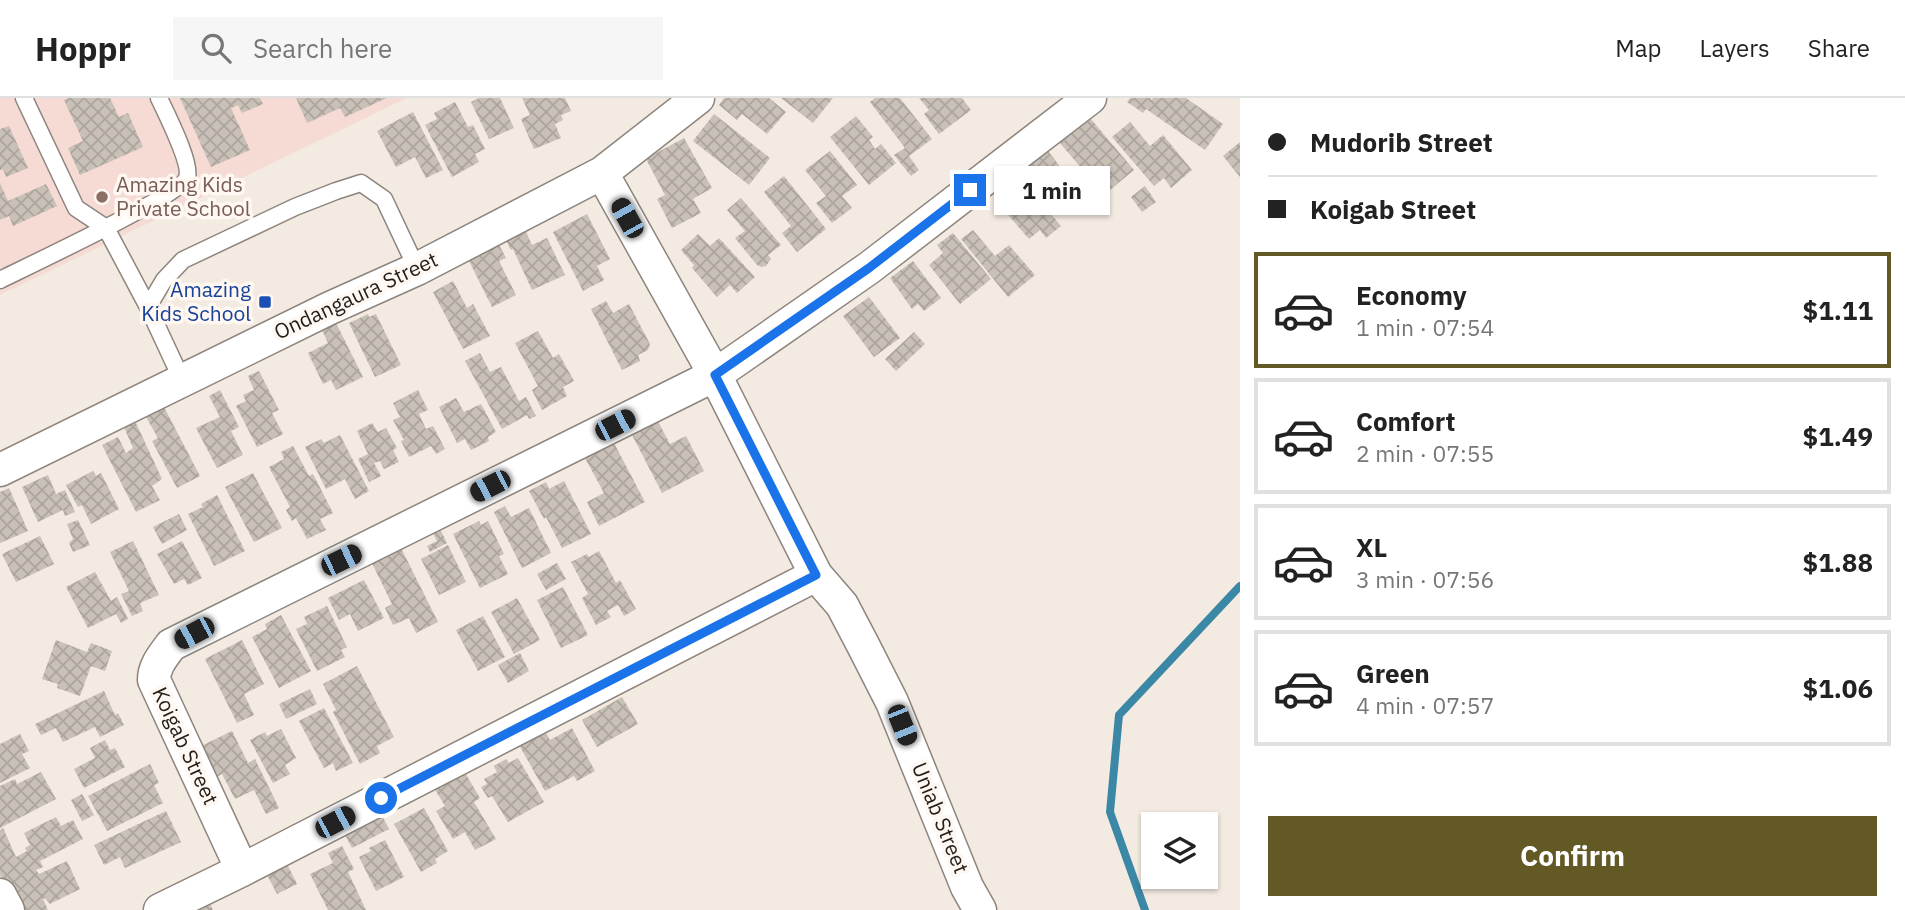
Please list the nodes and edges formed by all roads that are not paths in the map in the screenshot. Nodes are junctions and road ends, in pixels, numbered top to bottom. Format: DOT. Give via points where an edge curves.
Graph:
graph roads {
  1 [pos="24,98"];
  2 [pos="159,98"];
  3 [pos="698,98"];
  4 [pos="1090,98"];
  5 [pos="602,173"];
  6 [pos="106,228"];
  7 [pos="417,269"];
  8 [pos="0,280"];
  9 [pos="148,307"];
  10 [pos="715,375"];
  11 [pos="182,380"];
  12 [pos="0,470"];
  13 [pos="816,575"];
  14 [pos="242,870"];
  15 [pos="0,895"];
  16 [pos="8,910"];
  17 [pos="160,910"];
  18 [pos="980,910"];
  1 -- 6 [label="lane" via="76,208"];
  2 -- 6 [label="lane" via="188,163 187,178 178,188"];
  3 -- 5 [label="street, Ondangaura Street"];
  4 -- 10 [label="street, Koigab Street" via="869,268"];
  5 -- 7 [label="street, Ondangaura Street"];
  5 -- 10 [label="street, Uniab Street"];
  6 -- 8 [label="lane"];
  6 -- 9 [label="lane"];
  7 -- 9 [label="lane" via="384,199 362,183 295,207 183,260"];
  7 -- 11 [label="street, Ondangaura Street"];
  9 -- 11 [label="lane"];
  10 -- 13 [label="street, Uniab Street"];
  10 -- 14 [label="street, Koigab Street" via="171,645 154,672 154,681"];
  11 -- 12 [label="street, Ondangaura Street"];
  13 -- 14 [label="street"];
  13 -- 18 [label="street, Uniab Street" via="842,605 892,702"];
  14 -- 17 [label="street"];
  15 -- 16 [label="street"];
}
